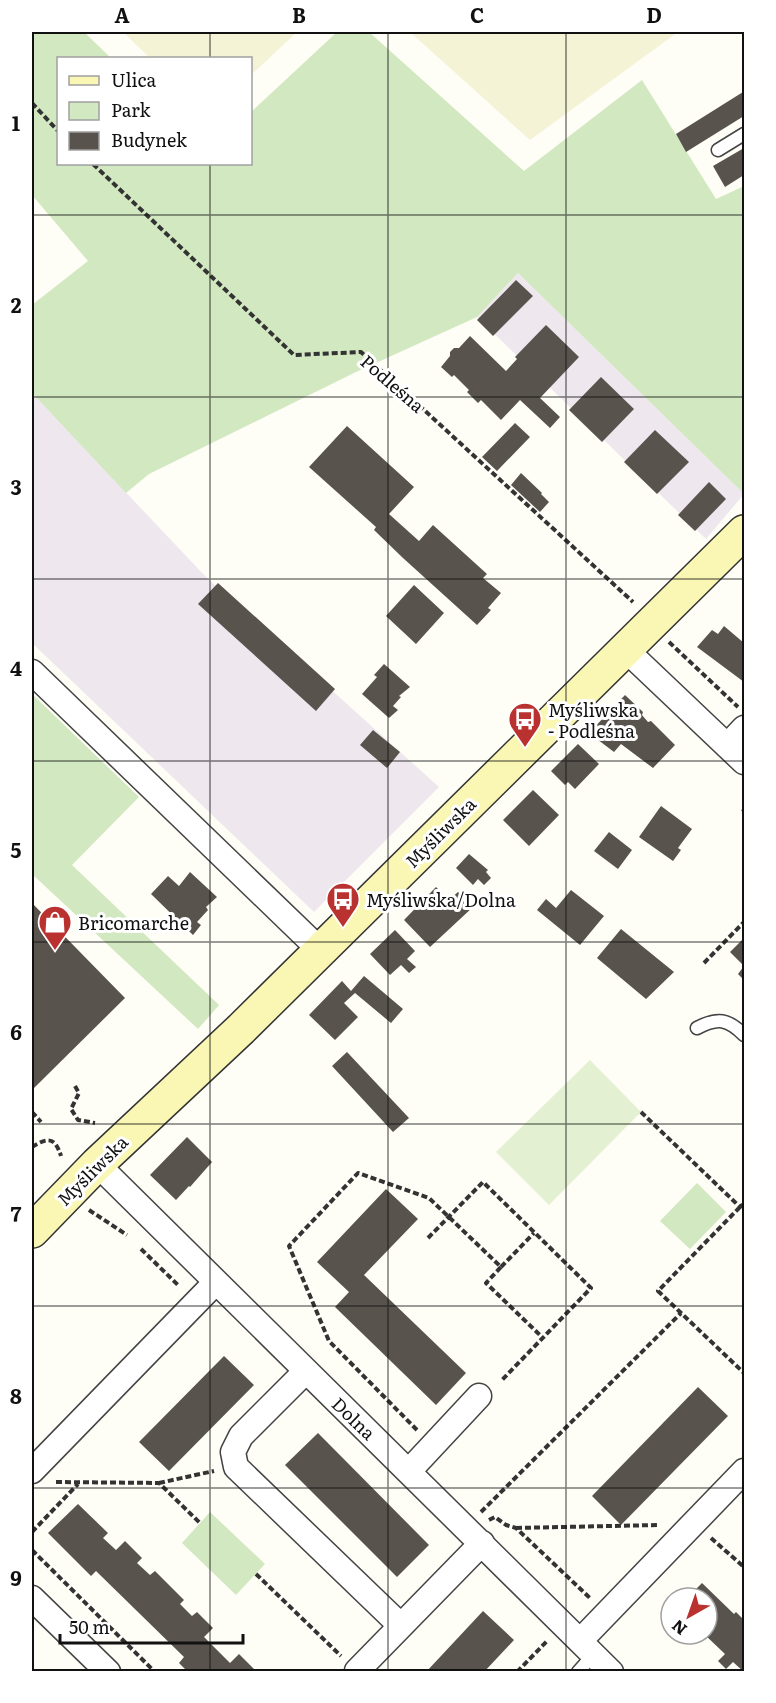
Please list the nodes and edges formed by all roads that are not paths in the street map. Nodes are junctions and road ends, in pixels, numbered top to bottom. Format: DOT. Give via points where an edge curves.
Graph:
graph roads {
  1 [pos="744,134"];
  2 [pos="718,150"];
  3 [pos="744,532"];
  4 [pos="625,649"];
  5 [pos="32,672"];
  6 [pos="744,728"];
  7 [pos="736,754"];
  8 [pos="321,951"];
  9 [pos="697,1028"];
  10 [pos="744,1035"];
  11 [pos="97,1164"];
  12 [pos="32,1231"];
  13 [pos="216,1282"];
  14 [pos="305,1372"];
  15 [pos="479,1396"];
  16 [pos="409,1471"];
  17 [pos="744,1471"];
  18 [pos="38,1477"];
  19 [pos="482,1543"];
  20 [pos="32,1598"];
  21 [pos="400,1625"];
  22 [pos="584,1656"];
  23 [pos="108,1671"];
  24 [pos="357,1671"];
  25 [pos="612,1671"];
  1 -- 2 [label="lane"];
  3 -- 4 [label="street, Myśliwska" via="659,630"];
  4 -- 7 [label="street"];
  4 -- 8 [label="street, Myśliwska"];
  5 -- 8 [label="street"];
  6 -- 7 [label="street"];
  8 -- 11 [label="street, Myśliwska"];
  9 -- 10 [label="lane" via="720,1020 734,1025"];
  11 -- 12 [label="street, Myśliwska"];
  11 -- 13 [label="street, Dolna"];
  13 -- 14 [label="street, Dolna"];
  13 -- 18 [label="street"];
  14 -- 16 [label="street, Dolna"];
  14 -- 21 [label="street" via="241,1436 233,1452 236,1467"];
  15 -- 16 [label="street"];
  16 -- 19 [label="street, Dolna"];
  17 -- 22 [label="street" via="694,1522"];
  19 -- 21 [label="street"];
  19 -- 22 [label="street, Dolna"];
  20 -- 23 [label="street"];
  21 -- 24 [label="street"];
  22 -- 25 [label="street, Dolna"];
}
